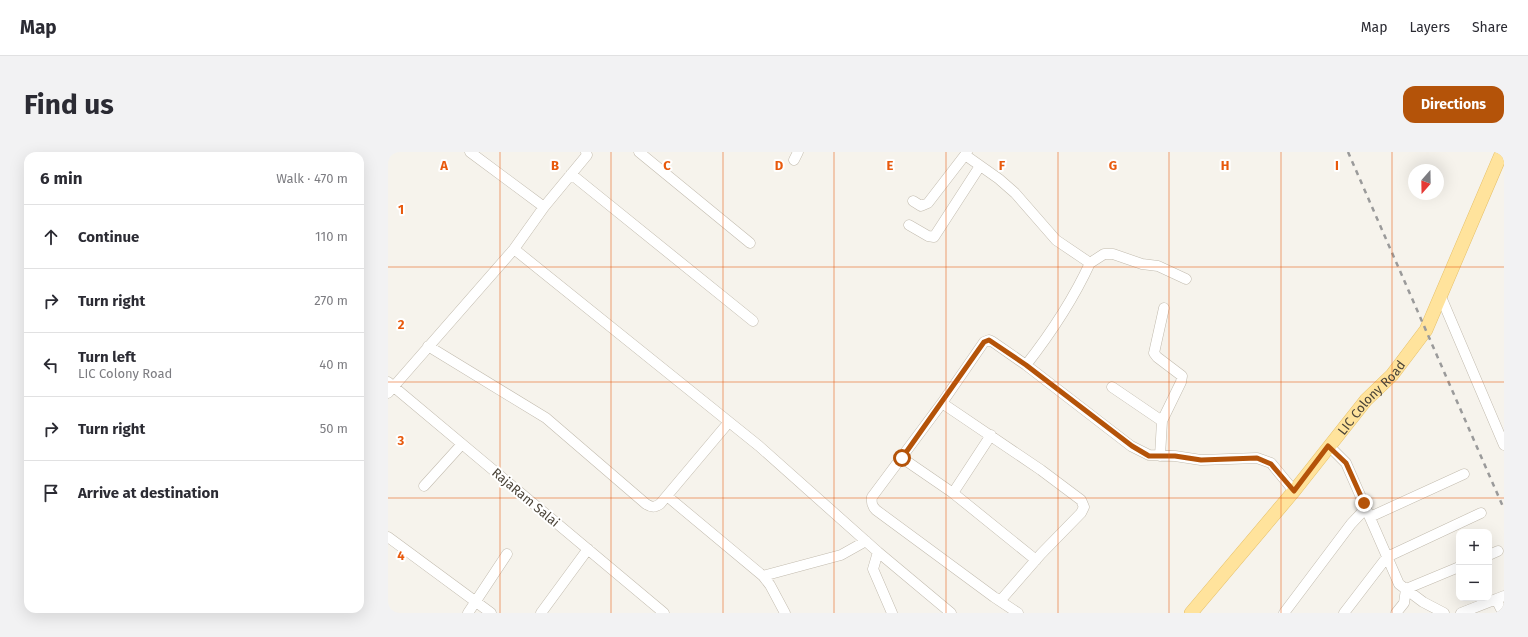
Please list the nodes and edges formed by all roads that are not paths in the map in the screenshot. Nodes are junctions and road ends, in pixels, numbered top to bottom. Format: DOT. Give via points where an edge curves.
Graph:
graph roads {
  1 [pos="470,152"];
  2 [pos="639,152"];
  3 [pos="1502,152"];
  4 [pos="588,153"];
  5 [pos="966,153"];
  6 [pos="980,166"];
  7 [pos="571,174"];
  8 [pos="913,202"];
  9 [pos="544,206"];
  10 [pos="910,225"];
  11 [pos="750,243"];
  12 [pos="514,249"];
  13 [pos="1090,263"];
  14 [pos="1186,279"];
  15 [pos="1441,297"];
  16 [pos="1164,308"];
  17 [pos="753,321"];
  18 [pos="428,346"];
  19 [pos="1026,365"];
  20 [pos="390,387"];
  21 [pos="1112,387"];
  22 [pos="942,403"];
  23 [pos="1162,421"];
  24 [pos="729,422"];
  25 [pos="991,435"];
  26 [pos="462,444"];
  27 [pos="1504,445"];
  28 [pos="1328,446"];
  29 [pos="1160,456"];
  30 [pos="902,458"];
  31 [pos="1464,474"];
  32 [pos="424,486"];
  33 [pos="1294,491"];
  34 [pos="953,493"];
  35 [pos="667,496"];
  36 [pos="1368,512"];
  37 [pos="1481,512"];
  38 [pos="388,537"];
  39 [pos="866,541"];
  40 [pos="588,549"];
  41 [pos="878,552"];
  42 [pos="507,554"];
  43 [pos="1387,557"];
  44 [pos="1036,560"];
  45 [pos="1456,568"];
  46 [pos="763,576"];
  47 [pos="1406,589"];
  48 [pos="1500,598"];
  49 [pos="1000,601"];
  50 [pos="476,602"];
  51 [pos="468,613"];
  52 [pos="491,613"];
  53 [pos="541,613"];
  54 [pos="664,613"];
  55 [pos="785,613"];
  56 [pos="892,613"];
  57 [pos="951,613"];
  58 [pos="1018,613"];
  59 [pos="1191,613"];
  60 [pos="1284,613"];
  61 [pos="1344,613"];
  62 [pos="1396,613"];
  63 [pos="1444,613"];
  64 [pos="1461,613"];
  65 [pos="1503,613"];
  1 -- 9 [label="street"];
  2 -- 11 [label="street"];
  3 -- 15 [label="main road, LIC Colony Road"];
  4 -- 7 [label="street"];
  5 -- 6 [label="street"];
  5 -- 8 [label="street" via="928,203 921,206"];
  6 -- 10 [label="street" via="934,238"];
  6 -- 13 [label="street" via="1015,193 1056,240"];
  7 -- 9 [label="street"];
  7 -- 17 [label="street"];
  9 -- 12 [label="street"];
  12 -- 18 [label="street"];
  12 -- 24 [label="street"];
  13 -- 14 [label="street" via="1104,254 1113,254 1142,264 1158,266"];
  13 -- 19 [label="street" via="1078,289"];
  15 -- 27 [label="street"];
  15 -- 28 [label="main road, LIC Colony Road" via="1426,330 1392,375 1366,400"];
  16 -- 23 [label="street" via="1154,353 1182,376"];
  18 -- 20 [label="street"];
  18 -- 35 [label="street" via="546,418 646,504 656,507"];
  19 -- 22 [label="street" via="993,342 984,342"];
  19 -- 29 [label="street" via="1132,446 1149,456"];
  20 -- 26 [label="street, RajaRam Salai"];
  21 -- 23 [label="street"];
  22 -- 25 [label="street"];
  22 -- 30 [label="street"];
  23 -- 29 [label="street"];
  24 -- 35 [label="street"];
  24 -- 39 [label="street"];
  25 -- 34 [label="street"];
  25 -- 44 [label="street" via="1081,500 1084,507"];
  26 -- 32 [label="street"];
  26 -- 40 [label="street, RajaRam Salai"];
  28 -- 33 [label="main road, LIC Colony Road"];
  28 -- 36 [label="street" via="1346,463"];
  29 -- 33 [label="street" via="1201,460 1257,458 1271,464"];
  30 -- 34 [label="street"];
  30 -- 49 [label="street" via="872,497 872,506"];
  31 -- 36 [label="street"];
  33 -- 59 [label="main road, LIC Colony Road"];
  34 -- 44 [label="street"];
  35 -- 46 [label="street"];
  36 -- 43 [label="street"];
  36 -- 60 [label="street" via="1351,524"];
  37 -- 43 [label="street"];
  38 -- 50 [label="street"];
  39 -- 41 [label="street"];
  39 -- 46 [label="street" via="841,555"];
  40 -- 53 [label="street"];
  40 -- 54 [label="street, RajaRam Salai"];
  41 -- 56 [label="street" via="873,569"];
  41 -- 57 [label="street"];
  42 -- 50 [label="street"];
  43 -- 47 [label="street" via="1398,584"];
  43 -- 61 [label="street"];
  44 -- 49 [label="street"];
  45 -- 47 [label="street"];
  46 -- 55 [label="street"];
  47 -- 62 [label="street" via="1404,603"];
  47 -- 63 [label="street" via="1422,602"];
  48 -- 64 [label="street"];
  48 -- 65 [label="street"];
  49 -- 58 [label="street"];
  50 -- 51 [label="street"];
  50 -- 52 [label="street"];
}
